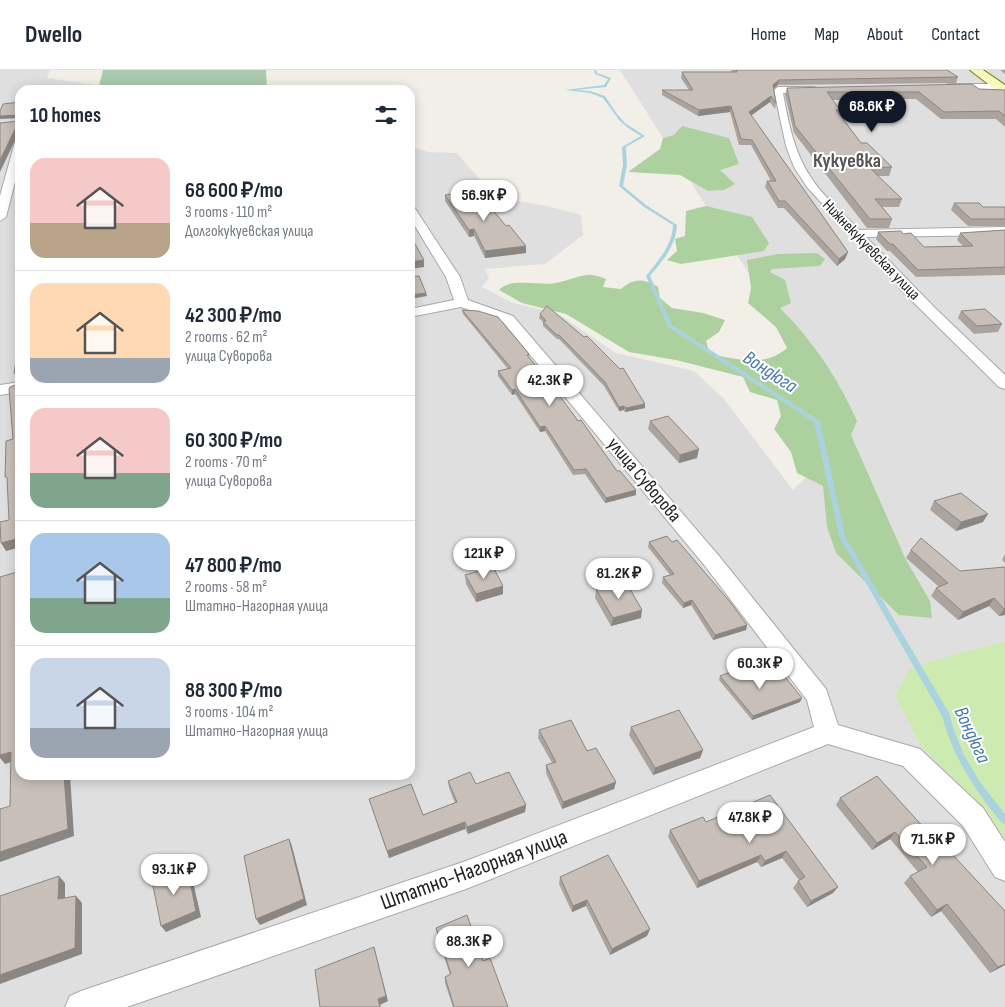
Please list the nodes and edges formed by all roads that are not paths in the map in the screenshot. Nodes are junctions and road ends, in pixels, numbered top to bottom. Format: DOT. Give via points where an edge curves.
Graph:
graph roads {
  1 [pos="976,70"];
  2 [pos="942,88"];
  3 [pos="1002,89"];
  4 [pos="826,90"];
  5 [pos="15,161"];
  6 [pos="0,217"];
  7 [pos="415,217"];
  8 [pos="1005,231"];
  9 [pos="857,234"];
  10 [pos="462,303"];
  11 [pos="415,312"];
  12 [pos="1005,384"];
  13 [pos="15,388"];
  14 [pos="0,390"];
  15 [pos="828,733"];
  16 [pos="1005,867"];
  17 [pos="81,1007"];
  1 -- 3 [label="main road"];
  2 -- 3 [label="street"];
  4 -- 9 [label="street, Нижнекукуевская улица" via="778,90 783,120 794,154 806,177 832,210"];
  5 -- 6 [label="street"];
  7 -- 10 [label="street" via="453,277"];
  8 -- 9 [label="street"];
  9 -- 12 [label="street, Нижнекукуевская улица" via="962,345"];
  10 -- 11 [label="street"];
  10 -- 15 [label="street, улица Суворова" via="508,319 712,562 818,696"];
  13 -- 14 [label="street"];
  15 -- 16 [label="street" via="911,757 973,817"];
  15 -- 17 [label="street, Штатно-Нагорная улица" via="466,875"];
}
